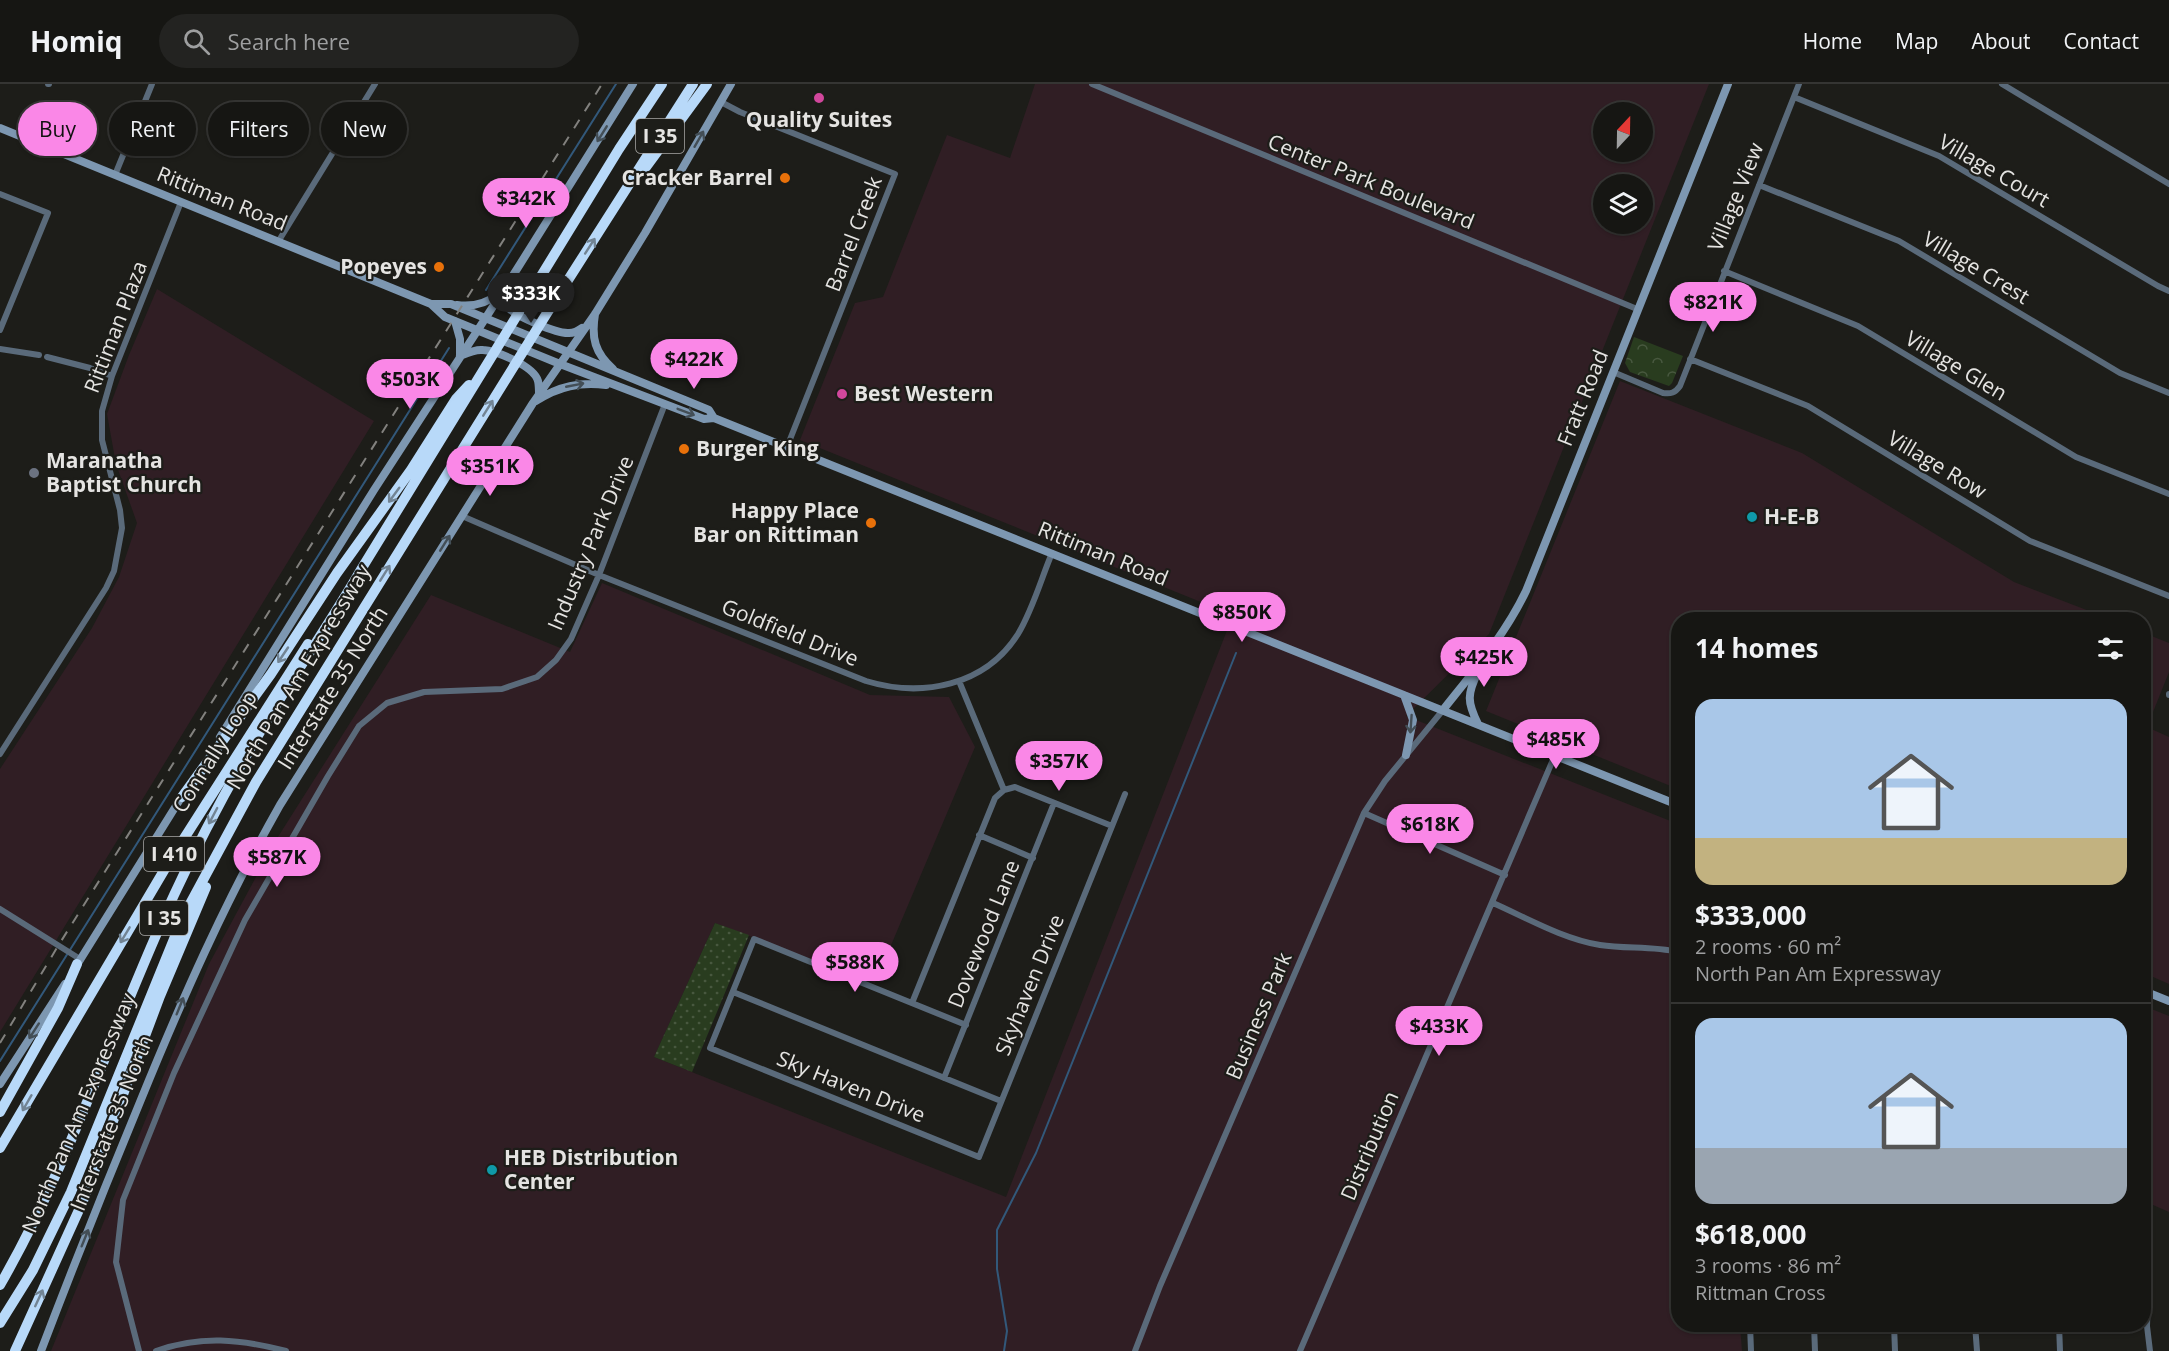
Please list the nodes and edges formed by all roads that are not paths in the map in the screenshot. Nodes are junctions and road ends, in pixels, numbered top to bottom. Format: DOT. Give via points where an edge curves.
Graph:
graph roads {
  1 [pos="152,84"];
  2 [pos="375,84"];
  3 [pos="633,84"];
  4 [pos="654,84"];
  5 [pos="662,84"];
  6 [pos="693,84"];
  7 [pos="707,84"];
  8 [pos="731,84"];
  9 [pos="1092,84"];
  10 [pos="1728,84"];
  11 [pos="1799,84"];
  12 [pos="2002,84"];
  13 [pos="1794,97"];
  14 [pos="721,102"];
  15 [pos="0,128"];
  16 [pos="619,149"];
  17 [pos="115,175"];
  18 [pos="2169,184"];
  19 [pos="1759,185"];
  20 [pos="628,187"];
  21 [pos="0,194"];
  22 [pos="181,202"];
  23 [pos="278,242"];
  24 [pos="1724,271"];
  25 [pos="507,285"];
  26 [pos="2169,291"];
  27 [pos="431,304"];
  28 [pos="451,304"];
  29 [pos="1637,309"];
  30 [pos="595,314"];
  31 [pos="485,319"];
  32 [pos="455,321"];
  33 [pos="585,327"];
  34 [pos="0,330"];
  35 [pos="477,330"];
  36 [pos="0,349"];
  37 [pos="568,353"];
  38 [pos="39,355"];
  39 [pos="460,356"];
  40 [pos="47,357"];
  41 [pos="1690,359"];
  42 [pos="489,362"];
  43 [pos="560,364"];
  44 [pos="1612,372"];
  45 [pos="618,374"];
  46 [pos="112,376"];
  47 [pos="620,387"];
  48 [pos="2169,393"];
  49 [pos="539,395"];
  50 [pos="533,403"];
  51 [pos="665,404"];
  52 [pos="714,418"];
  53 [pos="787,447"];
  54 [pos="2169,494"];
  55 [pos="462,516"];
  56 [pos="1052,552"];
  57 [pos="362,568"];
  58 [pos="599,575"];
  59 [pos="2169,596"];
  60 [pos="1487,654"];
  61 [pos="959,681"];
  62 [pos="1404,695"];
  63 [pos="1443,710"];
  64 [pos="1478,724"];
  65 [pos="0,754"];
  66 [pos="1406,755"];
  67 [pos="1556,755"];
  68 [pos="1004,790"];
  69 [pos="1125,794"];
  70 [pos="182,797"];
  71 [pos="1671,801"];
  72 [pos="1054,803"];
  73 [pos="1364,813"];
  74 [pos="235,821"];
  75 [pos="1112,826"];
  76 [pos="979,835"];
  77 [pos="1033,858"];
  78 [pos="1505,875"];
  79 [pos="1493,903"];
  80 [pos="0,909"];
  81 [pos="1671,951"];
  82 [pos="79,962"];
  83 [pos="733,992"];
  84 [pos="2151,994"];
  85 [pos="2169,1001"];
  86 [pos="912,1003"];
  87 [pos="966,1024"];
  88 [pos="944,1078"];
  89 [pos="0,1084"];
  90 [pos="1001,1101"];
  91 [pos="0,1112"];
  92 [pos="0,1148"];
  93 [pos="979,1157"];
  94 [pos="0,1285"];
  95 [pos="0,1323"];
  96 [pos="1750,1332"];
  97 [pos="1814,1332"];
  98 [pos="1894,1332"];
  99 [pos="1976,1332"];
  100 [pos="2059,1332"];
  101 [pos="2148,1332"];
  102 [pos="15,1351"];
  103 [pos="41,1351"];
  104 [pos="140,1351"];
  105 [pos="156,1351"];
  106 [pos="286,1351"];
  107 [pos="1135,1351"];
  108 [pos="1300,1351"];
  109 [pos="1751,1351"];
  110 [pos="1815,1351"];
  111 [pos="1895,1351"];
  112 [pos="1977,1351"];
  113 [pos="2060,1351"];
  114 [pos="2150,1351"];
  1 -- 17 [label="street"];
  2 -- 23 [label="street"];
  3 -- 25 [label="main road, one-way"];
  4 -- 16 [label="highway"];
  5 -- 16 [label="highway, North Pan Am Expressway / I 35"];
  6 -- 20 [label="highway, North Pan Am Expressway / I 35"];
  7 -- 20 [label="highway" via="656,157"];
  8 -- 14 [label="main road, Interstate 35 North"];
  9 -- 29 [label="street, Center Park Boulevard"];
  10 -- 29 [label="main road, Fratt Road"];
  11 -- 13 [label="street, Village View"];
  12 -- 18 [label="street"];
  13 -- 19 [label="street, Village View"];
  13 -- 26 [label="street, Village Court" via="1938,156"];
  30 -- 14 [label="main road, Interstate 35 North, one-way"];
  14 -- 53 [label="street, Barrel Creek" via="896,174"];
  15 -- 17 [label="main road, Rittiman Road"];
  16 -- 42 [label="highway, North Pan Am Expressway / I 35"];
  17 -- 22 [label="main road, Rittiman Road"];
  19 -- 24 [label="street, Village View"];
  19 -- 48 [label="street, Village Crest" via="1899,241 2120,373"];
  74 -- 20 [label="highway, North Pan Am Expressway / I 35, one-way" via="340,644"];
  21 -- 34 [label="street" via="48,213"];
  22 -- 23 [label="main road, Rittiman Road"];
  22 -- 46 [label="street, Rittiman Plaza"];
  23 -- 27 [label="main road, Rittiman Road"];
  24 -- 41 [label="street, Village View"];
  24 -- 54 [label="street, Village Glen" via="1858,326 2076,457"];
  25 -- 28 [label="main road" via="488,302"];
  25 -- 31 [label="main road"];
  25 -- 33 [label="main road" via="505,298 514,313 561,333"];
  27 -- 28 [label="main road, Rittiman Road"];
  27 -- 32 [label="main road, Rittiman Road"];
  28 -- 31 [label="main road, Rittiman Road"];
  29 -- 44 [label="main road, Fratt Road"];
  30 -- 33 [label="main road, Interstate 35 North"];
  30 -- 45 [label="main road" via="594,342 604,361"];
  31 -- 35 [label="main road"];
  31 -- 37 [label="main road, Rittiman Road"];
  32 -- 35 [label="main road, Rittiman Road"];
  32 -- 39 [label="main road"];
  33 -- 37 [label="main road, Interstate 35 North"];
  35 -- 39 [label="main road"];
  35 -- 43 [label="main road, Rittiman Road"];
  36 -- 38 [label="street"];
  37 -- 43 [label="main road, Interstate 35 North"];
  37 -- 45 [label="main road, Rittiman Road"];
  39 -- 49 [label="main road" via="487,350 527,367 538,381"];
  39 -- 70 [label="main road"];
  40 -- 46 [label="street"];
  41 -- 44 [label="street, Village View" via="1680,386 1671,394"];
  41 -- 59 [label="street, Village Row" via="1808,406 2030,541"];
  42 -- 57 [label="highway, North Pan Am Expressway / I 35"];
  42 -- 70 [label="highway, one-way" via="456,399 271,674"];
  43 -- 47 [label="main road, Rittiman Road"];
  43 -- 49 [label="main road, Interstate 35 North"];
  44 -- 60 [label="main road, Fratt Road" via="1526,591 1511,621"];
  45 -- 52 [label="main road, Rittiman Road" via="709,410"];
  46 -- 65 [label="street, Rittiman Plaza" via="100,422 120,510 121,542 114,571"];
  50 -- 47 [label="main road, one-way" via="580,383"];
  47 -- 51 [label="main road, Rittiman Road"];
  49 -- 50 [label="main road, Interstate 35 North"];
  50 -- 55 [label="main road, Interstate 35 North"];
  51 -- 52 [label="main road, Rittiman Road, one-way" via="704,419"];
  51 -- 58 [label="street, Industry Park Drive"];
  52 -- 53 [label="main road, Rittiman Road"];
  53 -- 56 [label="main road, Rittiman Road"];
  55 -- 58 [label="street, Goldfield Drive"];
  103 -- 55 [label="main road, Interstate 35 North, one-way" via="189,984 251,855"];
  56 -- 61 [label="street, Goldfield Drive" via="1016,636 988,665"];
  56 -- 62 [label="main road, Rittiman Road"];
  57 -- 92 [label="highway, Connally Loop / I 410, one-way" via="291,668 169,862"];
  57 -- 94 [label="highway, North Pan Am Expressway / I 35, one-way" via="250,749 192,856 36,1218"];
  58 -- 61 [label="street, Goldfield Drive" via="882,686 924,690"];
  58 -- 104 [label="street, Industry Park Drive" via="571,639 537,677 502,689 424,693 387,703 359,726 328,776 245,920 174,1073 123,1200 116,1262"];
  60 -- 63 [label="main road, Fratt Road"];
  60 -- 64 [label="main road" via="1469,695"];
  61 -- 68 [label="street"];
  62 -- 63 [label="main road, Rittiman Road"];
  62 -- 66 [label="main road, one-way" via="1413,720"];
  63 -- 64 [label="main road, Rittiman Road"];
  63 -- 66 [label="street, Business Park"];
  64 -- 67 [label="main road, Rittiman Road"];
  66 -- 73 [label="street, Business Park"];
  67 -- 71 [label="main road, Rittiman Road"];
  67 -- 78 [label="street, Distribution"];
  68 -- 72 [label="street" via="1015,788"];
  68 -- 76 [label="street" via="994,798"];
  69 -- 75 [label="street, Skyhaven Drive"];
  70 -- 82 [label="main road"];
  72 -- 75 [label="street"];
  72 -- 77 [label="street, Dovewood Lane"];
  73 -- 78 [label="street"];
  73 -- 107 [label="street, Business Park"];
  74 -- 95 [label="highway, North Pan Am Expressway / I 35" via="183,918 52,1232"];
  102 -- 74 [label="highway, I 410, one-way" via="83,1201 160,996"];
  75 -- 90 [label="street, Skyhaven Drive"];
  76 -- 77 [label="street"];
  76 -- 86 [label="street"];
  77 -- 87 [label="street, Dovewood Lane"];
  78 -- 79 [label="street, Distribution"];
  79 -- 81 [label="street" via="1582,941"];
  79 -- 108 [label="street, Distribution"];
  80 -- 82 [label="street"];
  82 -- 89 [label="main road, one-way"];
  82 -- 91 [label="highway"];
  83 -- 86 [label="street" via="754,939"];
  83 -- 88 [label="street"];
  83 -- 93 [label="street, Sky Haven Drive" via="711,1048"];
  84 -- 85 [label="main road"];
  86 -- 87 [label="street"];
  87 -- 88 [label="street, Dovewood Lane"];
  88 -- 90 [label="street"];
  90 -- 93 [label="street, Skyhaven Drive"];
  96 -- 109 [label="street"];
  97 -- 110 [label="street"];
  98 -- 111 [label="street"];
  99 -- 112 [label="street"];
  100 -- 113 [label="street"];
  101 -- 114 [label="street"];
  105 -- 106 [label="street" via="201,1341 232,1340"];
}
